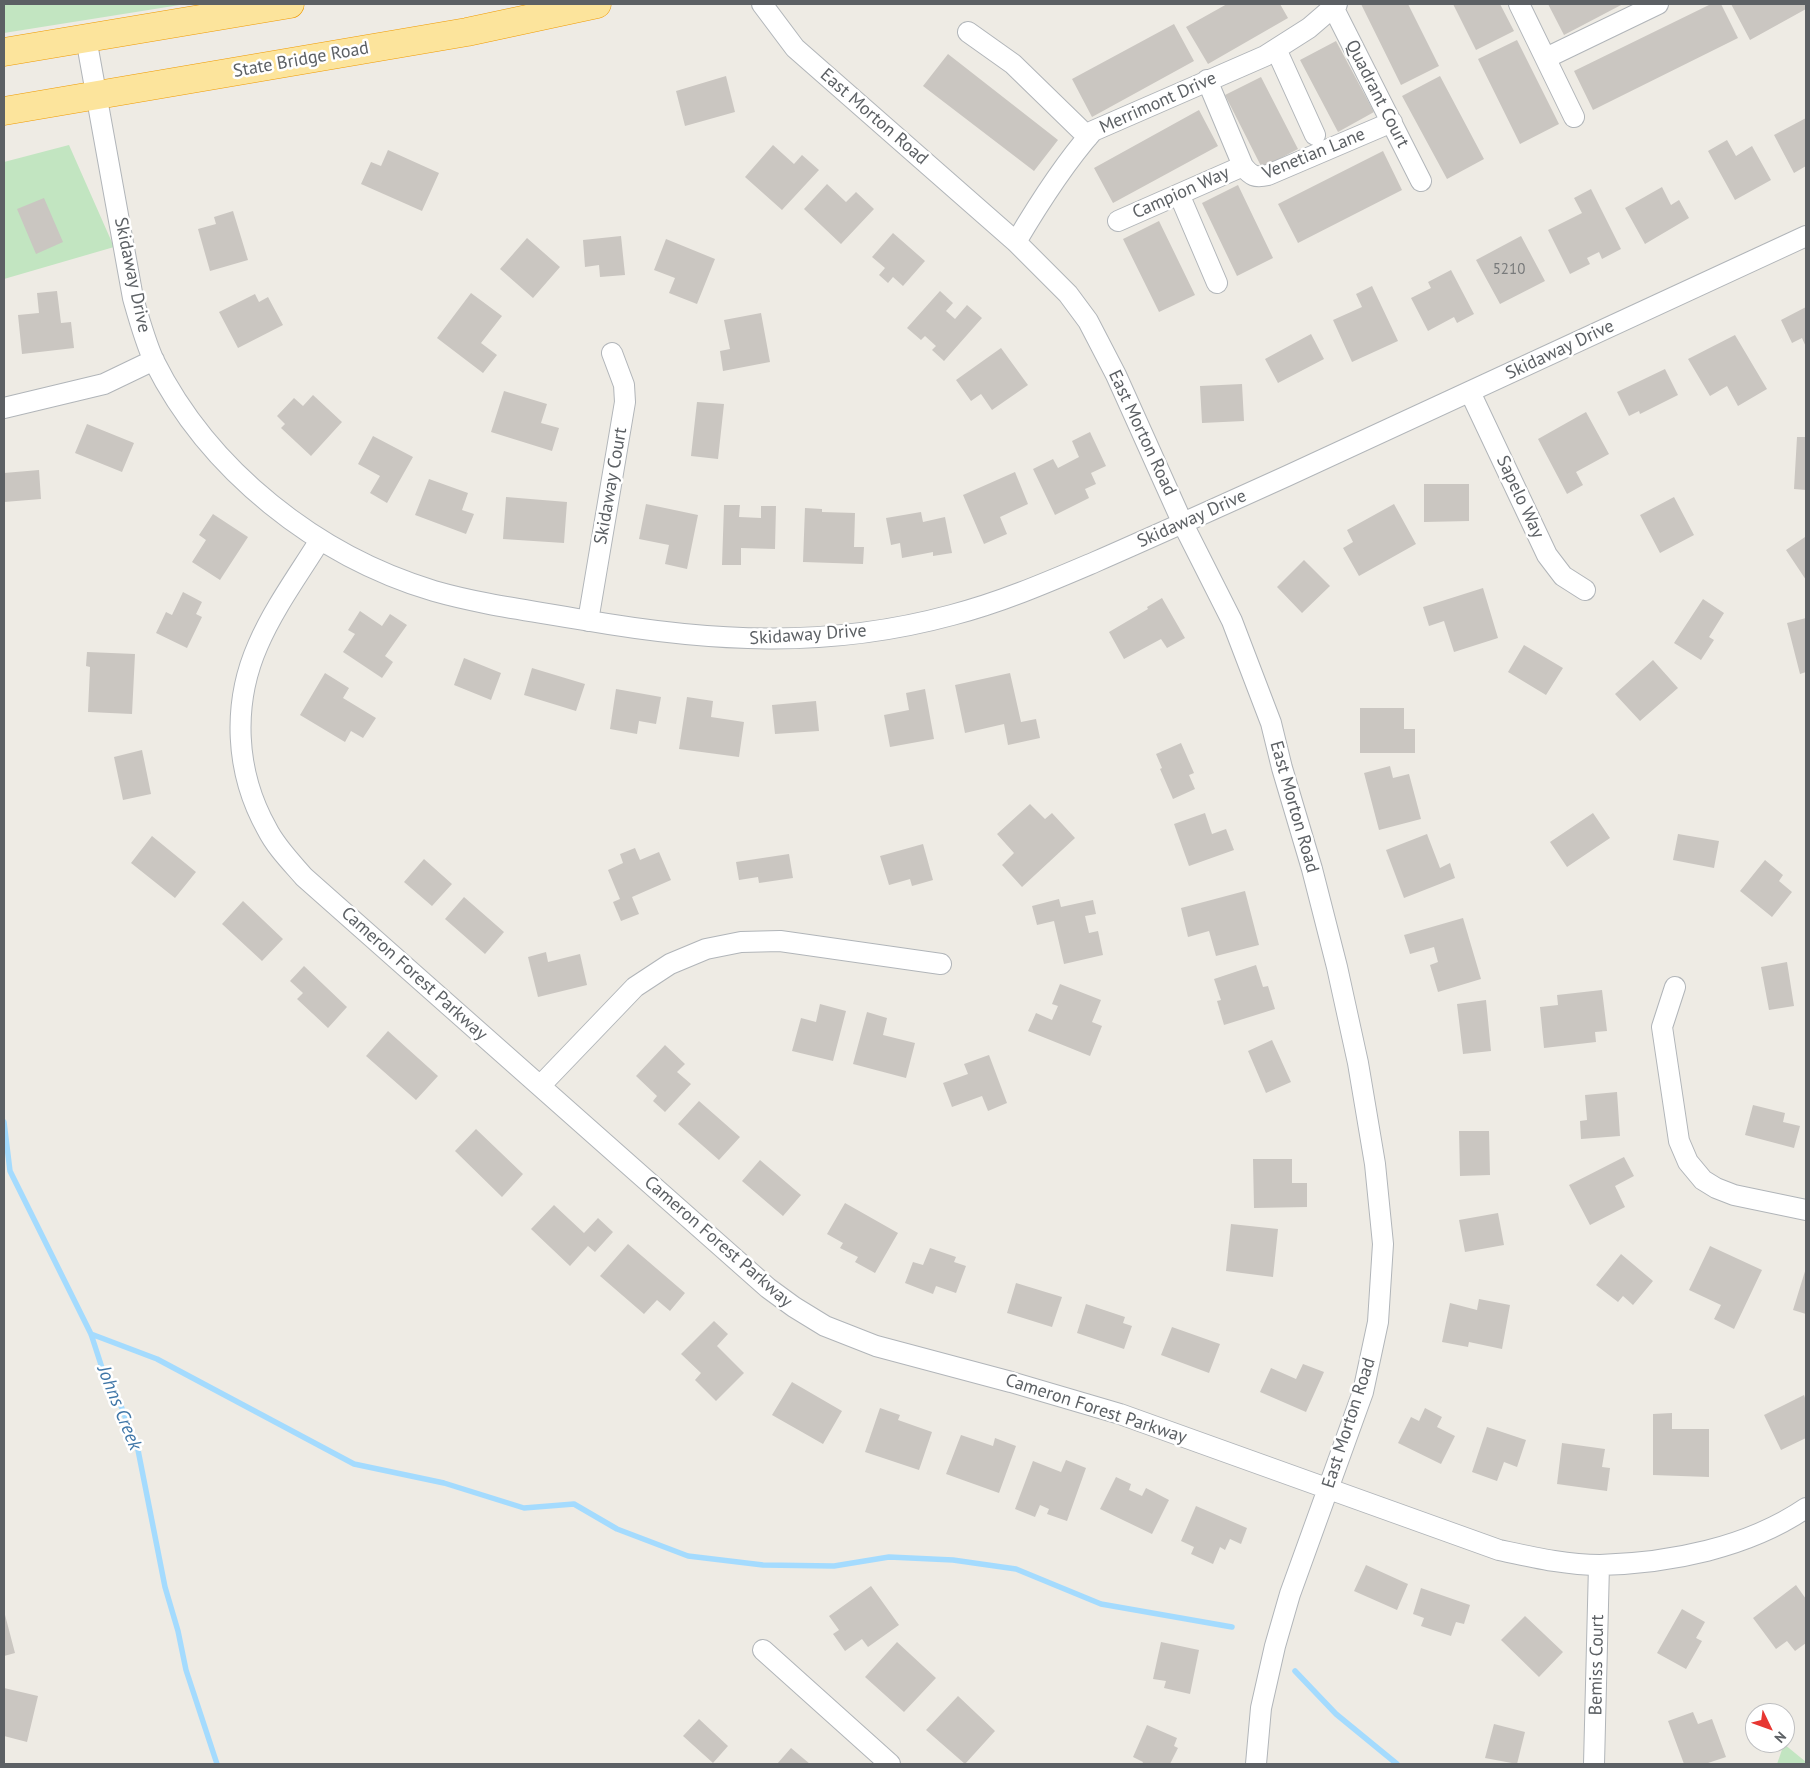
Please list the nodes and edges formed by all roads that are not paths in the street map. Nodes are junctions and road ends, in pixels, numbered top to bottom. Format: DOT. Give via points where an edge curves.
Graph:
graph roads {
  1 [pos="290,4"];
  2 [pos="597,4"];
  3 [pos="762,4"];
  4 [pos="1519,4"];
  5 [pos="1658,4"];
  6 [pos="1335,5"];
  7 [pos="968,32"];
  8 [pos="86,38"];
  9 [pos="1276,49"];
  10 [pos="4,52"];
  11 [pos="1546,58"];
  12 [pos="1207,80"];
  13 [pos="97,95"];
  14 [pos="4,111"];
  15 [pos="1574,117"];
  16 [pos="1392,122"];
  17 [pos="1315,135"];
  18 [pos="1088,137"];
  19 [pos="1243,166"];
  20 [pos="1421,181"];
  21 [pos="1179,194"];
  22 [pos="1118,220"];
  23 [pos="1806,236"];
  24 [pos="1016,242"];
  25 [pos="1217,284"];
  26 [pos="612,353"];
  27 [pos="154,360"];
  28 [pos="1470,392"];
  29 [pos="4,408"];
  30 [pos="1183,524"];
  31 [pos="320,540"];
  32 [pos="1584,590"];
  33 [pos="588,621"];
  34 [pos="941,964"];
  35 [pos="1675,987"];
  36 [pos="540,1086"];
  37 [pos="1806,1210"];
  38 [pos="1328,1489"];
  39 [pos="1806,1508"];
  40 [pos="1599,1565"];
  41 [pos="763,1650"];
  42 [pos="890,1764"];
  43 [pos="1256,1764"];
  44 [pos="1594,1764"];
  1 -- 8 [label="highway"];
  2 -- 13 [label="highway, State Bridge Road" via="467,32"];
  3 -- 24 [label="street, East Morton Road" via="795,48"];
  4 -- 11 [label="street"];
  5 -- 11 [label="street"];
  6 -- 9 [label="street, Merrimont Drive" via="1309,28"];
  6 -- 16 [label="street, Quadrant Court"];
  7 -- 18 [label="street" via="1013,64"];
  8 -- 10 [label="highway"];
  8 -- 13 [label="street, Skidaway Drive"];
  9 -- 12 [label="street, Merrimont Drive"];
  9 -- 17 [label="street"];
  11 -- 15 [label="street"];
  12 -- 18 [label="street, Merrimont Drive" via="1093,131"];
  12 -- 19 [label="street, Venetian Lane"];
  13 -- 14 [label="highway, State Bridge Road"];
  13 -- 27 [label="street, Skidaway Drive" via="133,298"];
  16 -- 19 [label="street, Venetian Lane" via="1258,178 1250,175"];
  16 -- 20 [label="street, Quadrant Court"];
  18 -- 24 [label="street, Merrimont Drive" via="1045,195"];
  19 -- 21 [label="street, Campion Way"];
  21 -- 22 [label="street, Campion Way"];
  21 -- 25 [label="street"];
  23 -- 28 [label="street, Skidaway Drive"];
  24 -- 30 [label="street, East Morton Road" via="1068,294 1088,321"];
  26 -- 33 [label="street, Skidaway Court" via="624,385 625,402"];
  27 -- 29 [label="street" via="104,384"];
  27 -- 31 [label="street, Skidaway Drive" via="182,408 222,459 269,503"];
  28 -- 30 [label="street, Skidaway Drive"];
  28 -- 32 [label="street, Sapelo Way" via="1547,555 1563,576"];
  30 -- 33 [label="street, Skidaway Drive" via="1014,596 951,616 884,630 812,638 741,640 672,634"];
  30 -- 38 [label="street, East Morton Road" via="1232,620 1271,723 1337,967 1358,1062 1375,1164 1383,1244 1378,1322 1363,1392"];
  31 -- 33 [label="street, Skidaway Drive" via="371,567 432,590 479,602"];
  31 -- 36 [label="street, Cameron Forest Parkway" via="271,619 248,671 240,726 245,772 256,808 283,853 304,876"];
  34 -- 36 [label="street" via="780,941 742,942 706,949 670,964 635,987"];
  35 -- 37 [label="street" via="1662,1027 1679,1141 1688,1162 1703,1180 1716,1188 1734,1195"];
  36 -- 38 [label="street, Cameron Forest Parkway" via="768,1288 825,1326 876,1346 1120,1414"];
  38 -- 40 [label="street, Cameron Forest Parkway" via="1499,1550 1550,1561"];
  38 -- 43 [label="street, East Morton Road" via="1275,1646 1261,1708"];
  39 -- 40 [label="street, Cameron Forest Parkway" via="1733,1544 1666,1560"];
  40 -- 44 [label="street, Bemiss Court"];
  41 -- 42 [label="street"];
}
